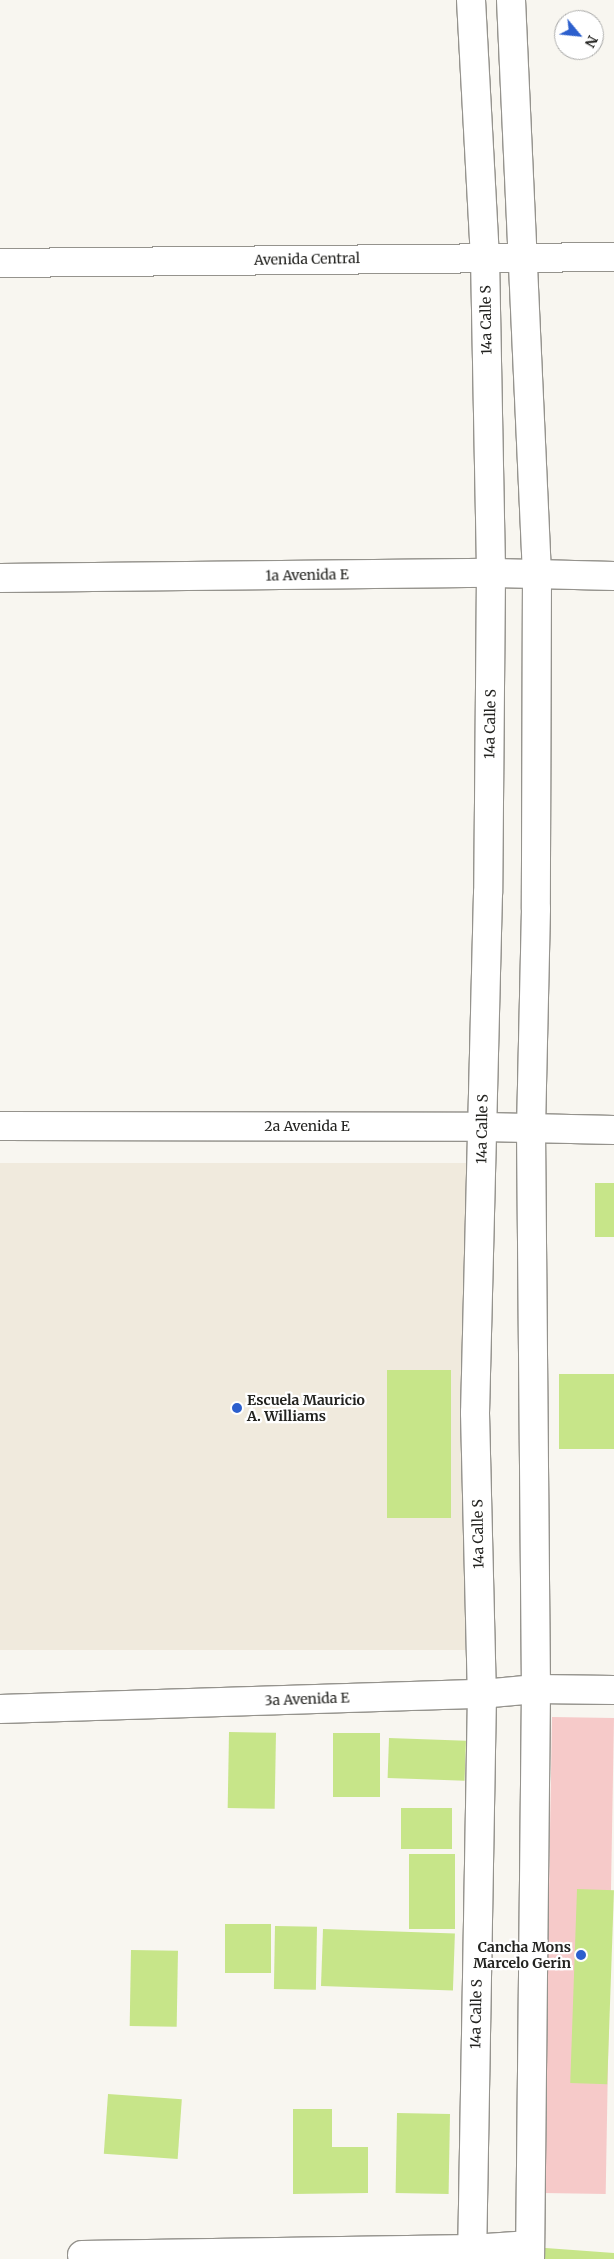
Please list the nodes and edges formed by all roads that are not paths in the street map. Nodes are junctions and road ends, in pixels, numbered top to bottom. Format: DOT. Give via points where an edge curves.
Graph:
graph roads {
  1 [pos="471,0"];
  2 [pos="511,0"];
  3 [pos="485,257"];
  4 [pos="523,257"];
  5 [pos="614,257"];
  6 [pos="0,263"];
  7 [pos="491,574"];
  8 [pos="536,574"];
  9 [pos="614,576"];
  10 [pos="0,578"];
  11 [pos="0,1126"];
  12 [pos="482,1127"];
  13 [pos="531,1129"];
  14 [pos="614,1130"];
  15 [pos="536,1690"];
  16 [pos="614,1690"];
  17 [pos="482,1694"];
  18 [pos="0,1709"];
  19 [pos="530,2252"];
  20 [pos="472,2254"];
  21 [pos="82,2255"];
  1 -- 3 [label="street, 14a Calle S"];
  2 -- 4 [label="street"];
  3 -- 4 [label="street, Avenida Central"];
  3 -- 6 [label="street, Avenida Central"];
  3 -- 7 [label="street, 14a Calle S"];
  4 -- 5 [label="street, Avenida Central"];
  4 -- 8 [label="street"];
  7 -- 8 [label="street, 1a Avenida E"];
  7 -- 10 [label="street, 1a Avenida E"];
  7 -- 12 [label="street, 14a Calle S"];
  8 -- 9 [label="street, 1a Avenida E"];
  8 -- 13 [label="street" via="536,909"];
  11 -- 12 [label="street, 2a Avenida E"];
  12 -- 13 [label="street, 2a Avenida E"];
  12 -- 17 [label="street, 14a Calle S" via="475,1413"];
  13 -- 14 [label="street, 2a Avenida E"];
  13 -- 15 [label="street"];
  15 -- 16 [label="street, 3a Avenida E"];
  15 -- 17 [label="street, 3a Avenida E"];
  15 -- 19 [label="street"];
  17 -- 18 [label="street, 3a Avenida E"];
  17 -- 20 [label="street, 14a Calle S"];
  19 -- 20 [label="street"];
  20 -- 21 [label="street"];
}
